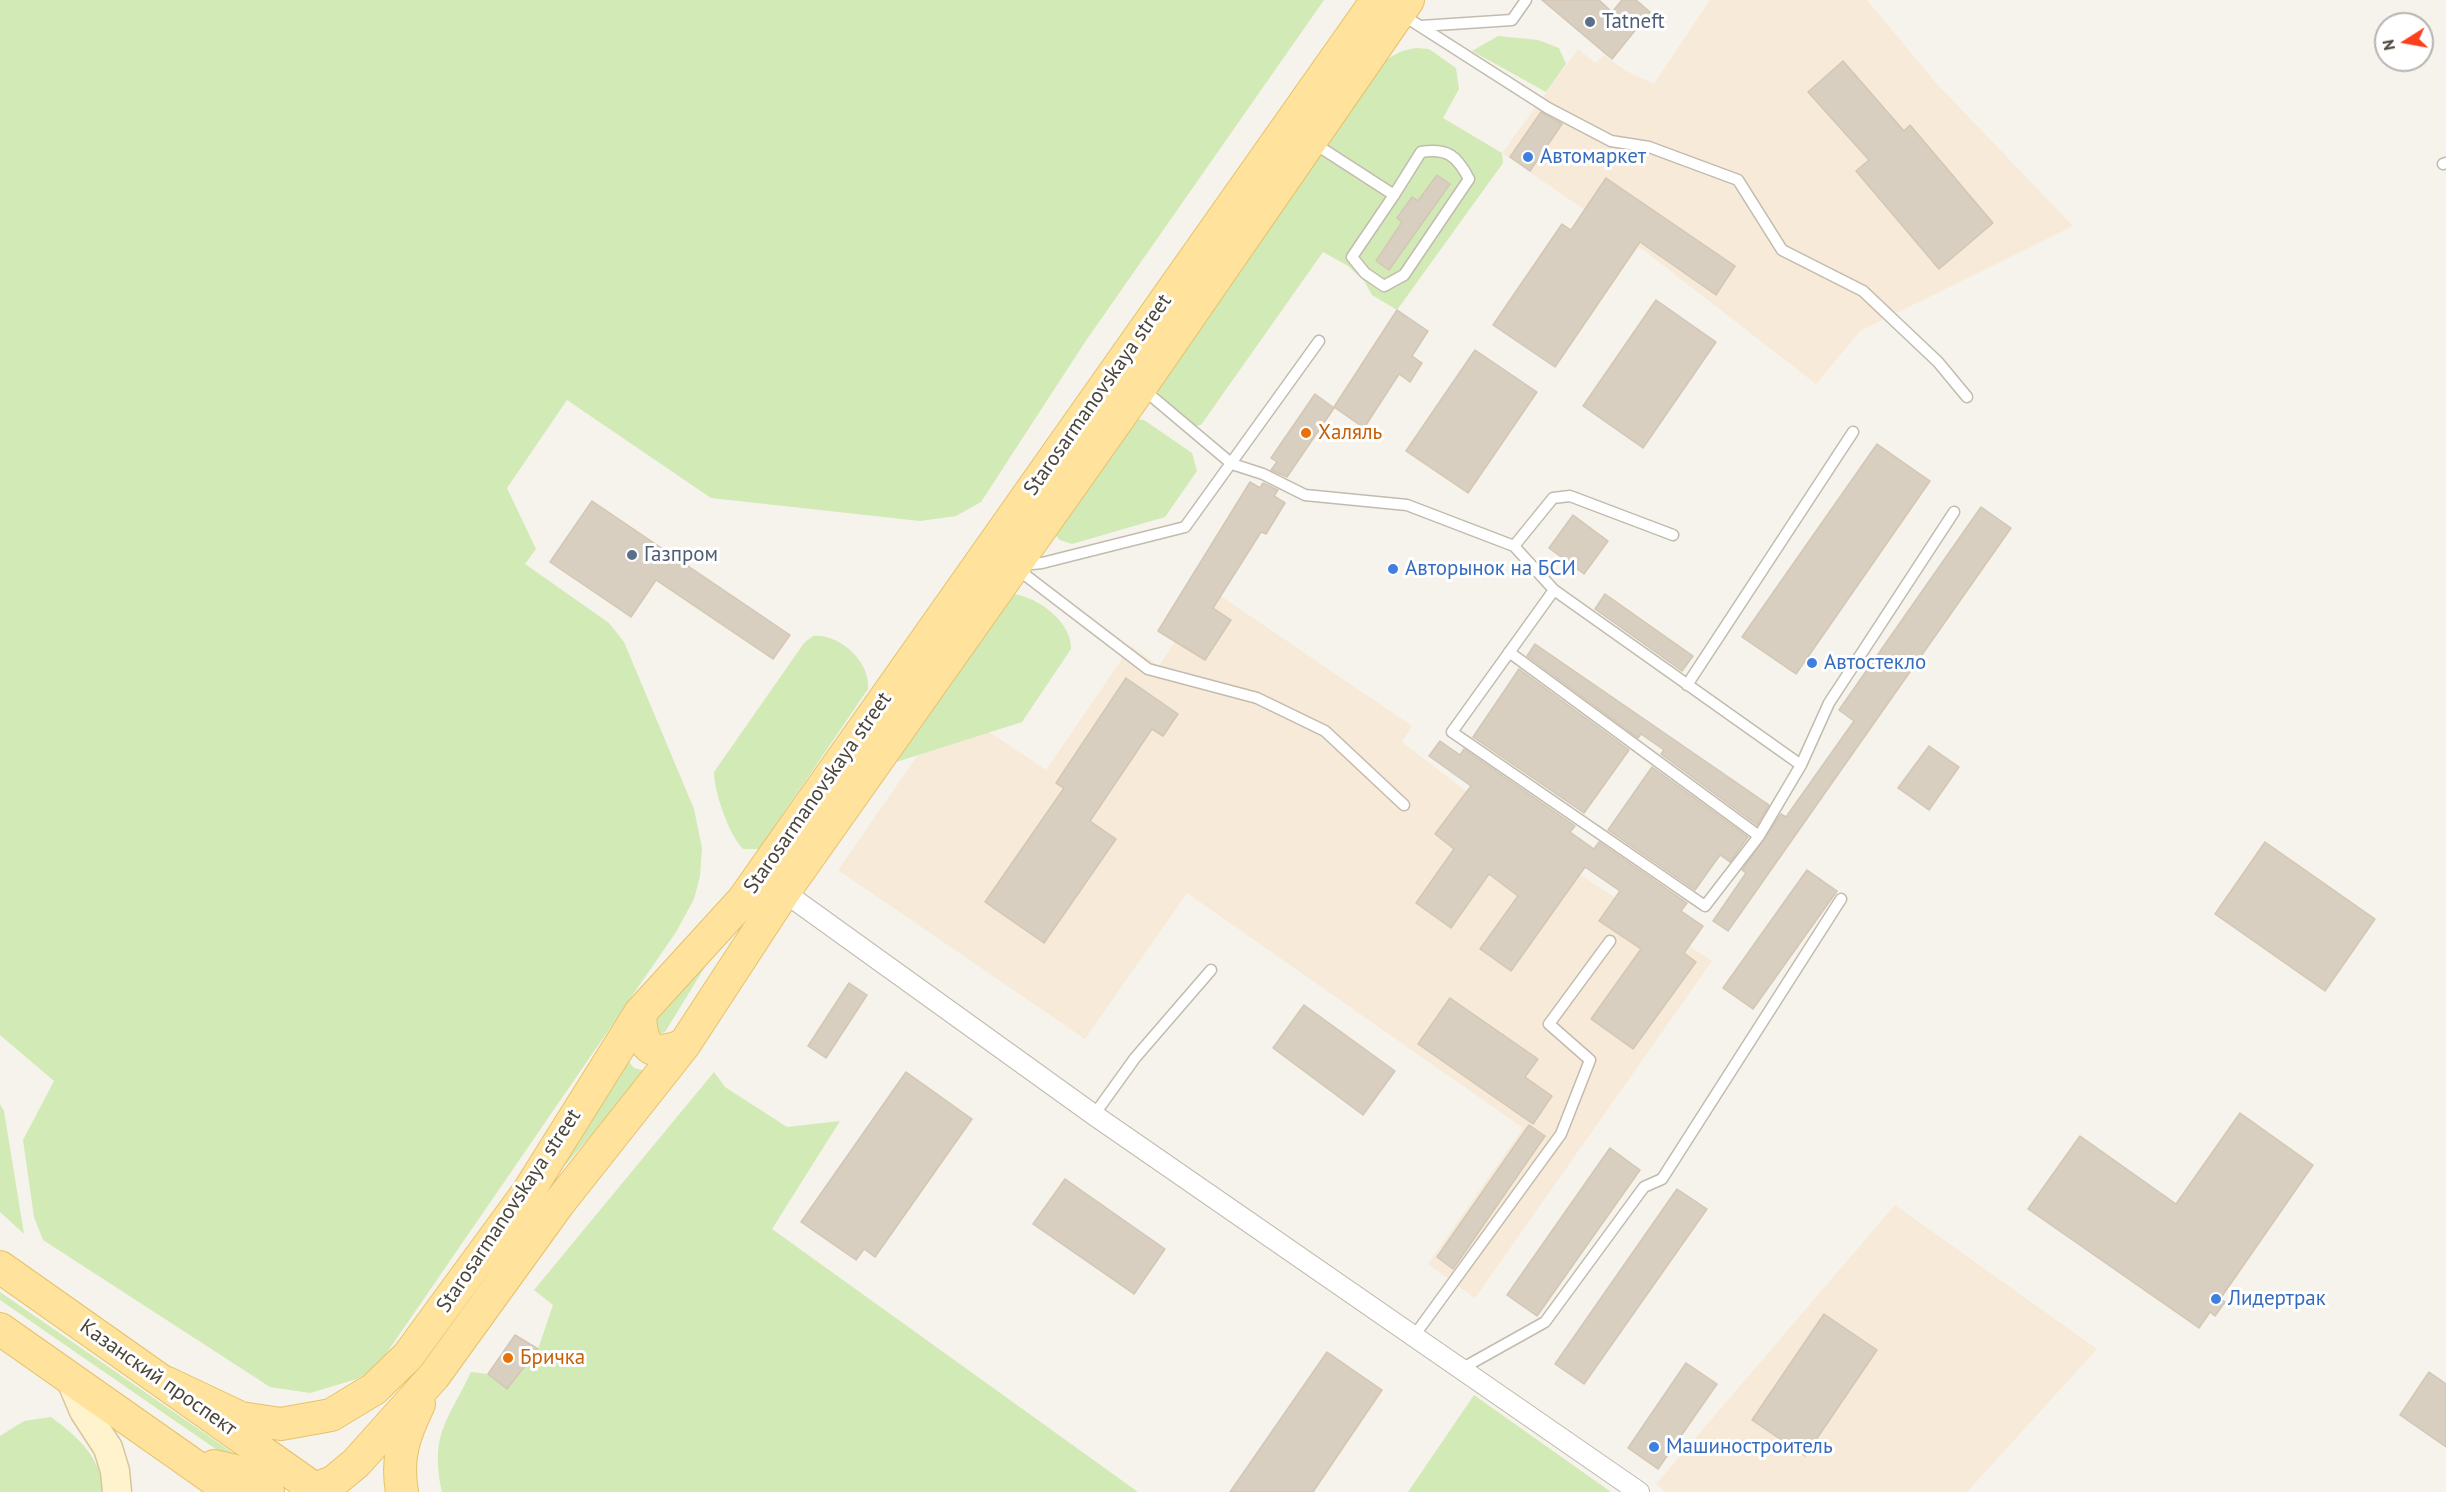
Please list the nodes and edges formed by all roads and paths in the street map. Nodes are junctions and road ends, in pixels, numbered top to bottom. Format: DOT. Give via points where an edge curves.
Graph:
graph roads {
  1 [pos="1526,0"];
  2 [pos="1401,10"];
  3 [pos="1310,140"];
  4 [pos="1394,195"];
  5 [pos="1319,341"];
  6 [pos="1140,388"];
  7 [pos="1967,397"];
  8 [pos="1853,432"];
  9 [pos="1232,464"];
  10 [pos="1954,512"];
  11 [pos="1673,535"];
  12 [pos="1514,546"];
  13 [pos="1013,566"];
  14 [pos="1554,590"];
  15 [pos="1509,652"];
  16 [pos="1687,685"];
  17 [pos="1801,765"];
  18 [pos="1404,804"];
  19 [pos="1759,836"];
  20 [pos="784,892"];
  21 [pos="1841,899"];
  22 [pos="1610,940"];
  23 [pos="1211,970"];
  24 [pos="639,1013"];
  25 [pos="684,1045"];
  26 [pos="1094,1115"];
  27 [pos="0,1267"];
  28 [pos="0,1329"];
  29 [pos="1414,1336"];
  30 [pos="1461,1369"];
  31 [pos="434,1376"];
  32 [pos="70,1378"];
  33 [pos="167,1383"];
  34 [pos="187,1459"];
  35 [pos="313,1491"];
  36 [pos="117,1492"];
  37 [pos="232,1492"];
  38 [pos="268,1492"];
  39 [pos="402,1492"];
  40 [pos="1639,1492"];
  1 -- 2 [label="lane" via="1512,20"];
  2 -- 3 [label="main road, Starosarmanovskaya street"];
  2 -- 7 [label="lane" via="1548,108 1611,141 1648,147 1738,180 1782,250 1863,291 1938,362"];
  2 -- 24 [label="main road, Starosarmanovskaya street" via="743,900"];
  3 -- 4 [label="lane"];
  3 -- 6 [label="main road, Starosarmanovskaya street"];
  4 -- 4 [label="lane" via="1421,152 1437,150 1460,160 1469,179 1404,275 1384,286 1365,273 1352,257"];
  5 -- 9 [label="lane"];
  6 -- 9 [label="lane"];
  6 -- 13 [label="main road, Starosarmanovskaya street"];
  8 -- 16 [label="lane"];
  9 -- 12 [label="lane" via="1305,495 1407,505"];
  9 -- 13 [label="lane" via="1185,527 1042,563"];
  10 -- 17 [label="lane" via="1829,703"];
  11 -- 12 [label="lane" via="1569,496 1553,498"];
  12 -- 14 [label="lane"];
  13 -- 18 [label="lane" via="1148,669 1257,698 1325,731"];
  13 -- 20 [label="main road, Starosarmanovskaya street"];
  14 -- 15 [label="lane"];
  14 -- 16 [label="lane"];
  15 -- 19 [label="lane"];
  15 -- 19 [label="lane" via="1452,732 1705,906"];
  16 -- 17 [label="lane"];
  17 -- 19 [label="lane"];
  20 -- 25 [label="main road, Starosarmanovskaya street"];
  20 -- 26 [label="street"];
  21 -- 30 [label="lane" via="1662,1179 1644,1187 1545,1322"];
  22 -- 29 [label="lane" via="1549,1024 1590,1060 1561,1134"];
  23 -- 26 [label="lane" via="1135,1058"];
  24 -- 25 [label="main road" via="643,1041 649,1048 667,1052"];
  24 -- 33 [label="main road, Starosarmanovskaya street" via="528,1192 408,1356 374,1389 331,1414 281,1424 241,1418"];
  25 -- 31 [label="main road, Starosarmanovskaya street" via="559,1203"];
  26 -- 29 [label="street"];
  27 -- 33 [label="main road, Казанский проспект"];
  28 -- 32 [label="main road"];
  29 -- 30 [label="street"];
  30 -- 40 [label="street"];
  31 -- 35 [label="main road" via="356,1463 333,1482"];
  31 -- 39 [label="main road" via="404,1434 398,1471"];
  32 -- 34 [label="main road"];
  32 -- 36 [label="main road" via="84,1411 108,1448"];
  33 -- 35 [label="main road, Казанский проспект"];
  34 -- 37 [label="main road"];
  34 -- 38 [label="main road" via="232,1470"];
}
